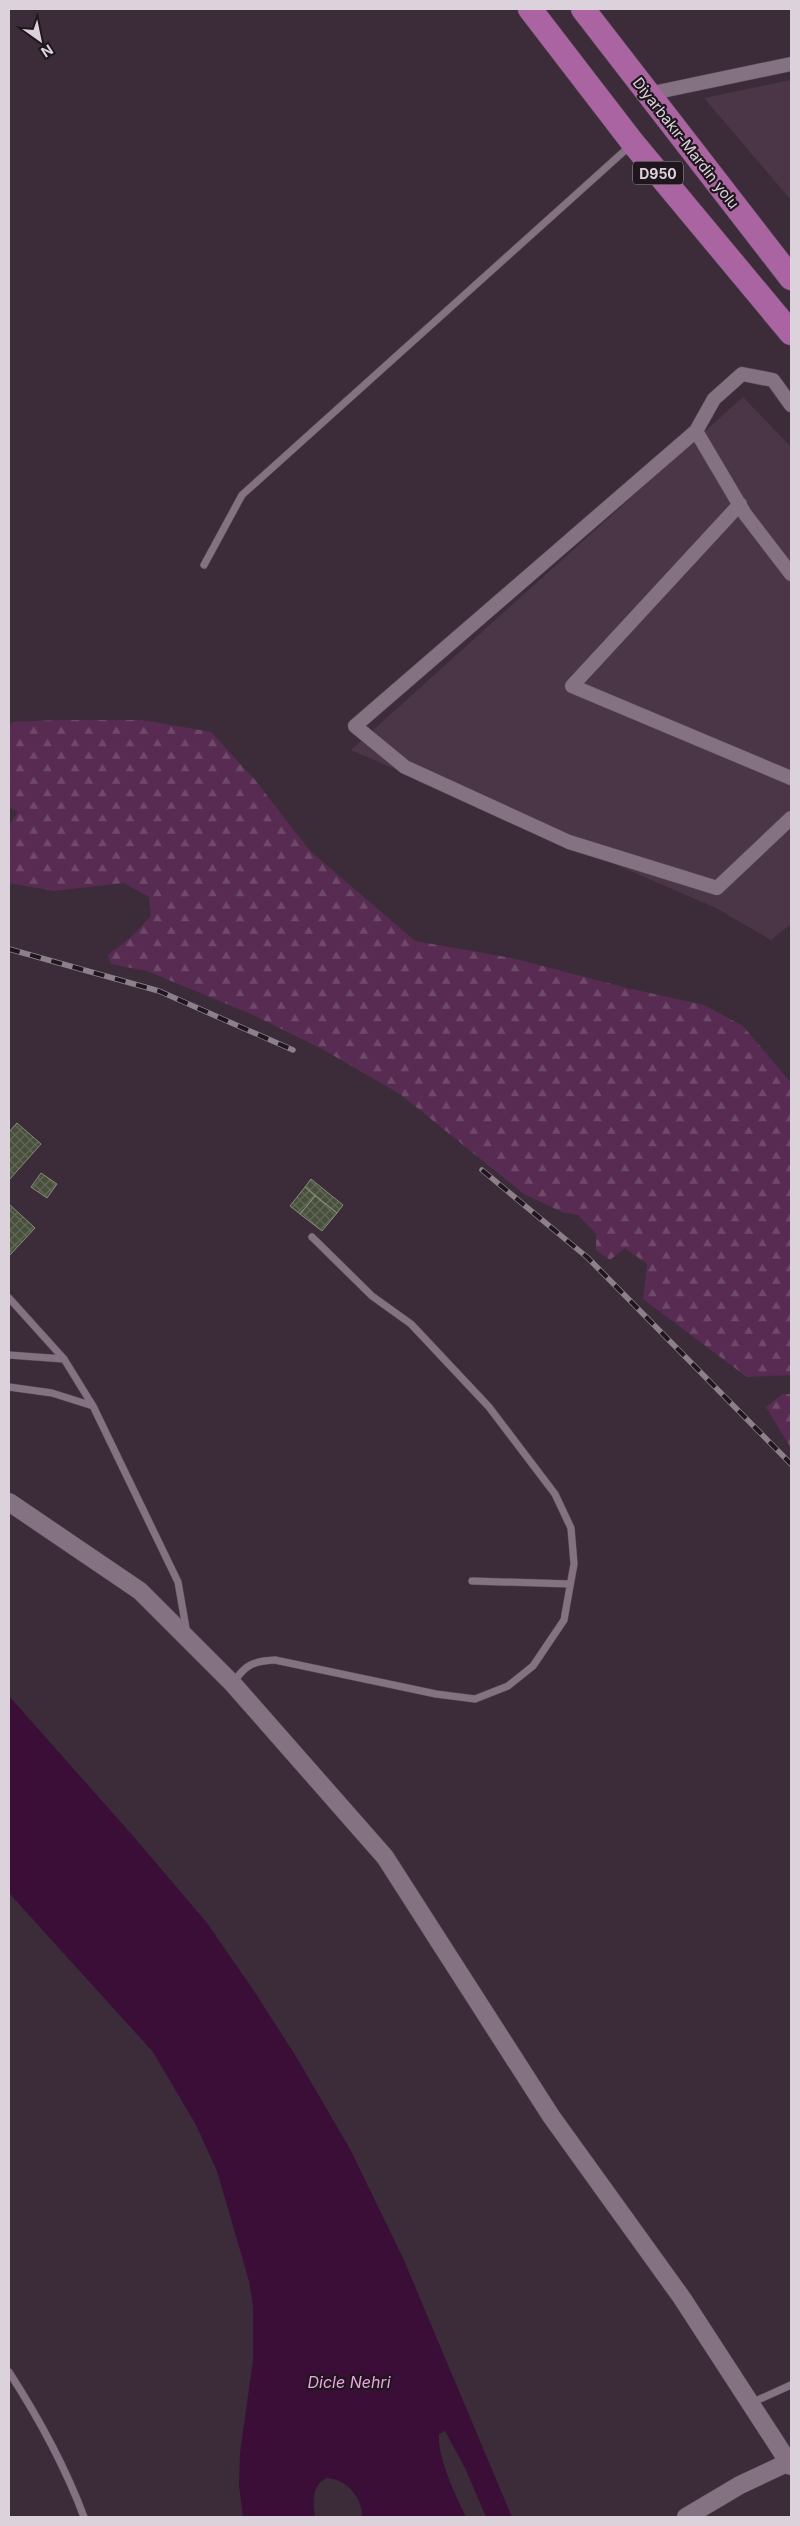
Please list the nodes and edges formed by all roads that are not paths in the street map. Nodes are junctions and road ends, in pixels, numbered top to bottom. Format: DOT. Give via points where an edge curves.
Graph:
graph roads {
  1 [pos="530,9"];
  2 [pos="582,9"];
  3 [pos="791,64"];
  4 [pos="648,94"];
  5 [pos="633,143"];
  6 [pos="791,278"];
  7 [pos="791,333"];
  8 [pos="791,405"];
  9 [pos="696,431"];
  10 [pos="740,504"];
  11 [pos="204,566"];
  12 [pos="791,574"];
  13 [pos="791,778"];
  14 [pos="791,818"];
  15 [pos="312,1237"];
  16 [pos="9,1298"];
  17 [pos="9,1355"];
  18 [pos="64,1358"];
  19 [pos="9,1387"];
  20 [pos="94,1406"];
  21 [pos="9,1502"];
  22 [pos="472,1581"];
  23 [pos="570,1584"];
  24 [pos="188,1639"];
  25 [pos="233,1684"];
  26 [pos="9,2372"];
  27 [pos="791,2385"];
  28 [pos="751,2403"];
  29 [pos="791,2462"];
  30 [pos="84,2517"];
  31 [pos="686,2517"];
  1 -- 5 [label="highway, D950"];
  2 -- 4 [label="highway, Diyarbakır-Mardin yolu / D950"];
  3 -- 4 [label="street"];
  4 -- 6 [label="highway, Diyarbakır-Mardin yolu / D950"];
  5 -- 7 [label="highway, D950"];
  5 -- 11 [label="lane" via="242,495"];
  8 -- 9 [label="street" via="773,380 742,374 714,399"];
  9 -- 10 [label="street"];
  9 -- 14 [label="street" via="355,726 405,767 569,842 717,888"];
  10 -- 12 [label="street"];
  10 -- 13 [label="street" via="572,686"];
  15 -- 23 [label="lane" via="372,1296 423,1336 489,1407 555,1494 571,1528 574,1564"];
  16 -- 18 [label="lane"];
  17 -- 18 [label="lane"];
  18 -- 20 [label="lane"];
  19 -- 20 [label="lane" via="52,1393"];
  20 -- 24 [label="lane" via="178,1582"];
  21 -- 24 [label="street" via="140,1591"];
  22 -- 23 [label="lane"];
  23 -- 25 [label="lane" via="564,1620 533,1666 508,1686 475,1699 436,1694 274,1660 257,1661 242,1671"];
  24 -- 25 [label="street"];
  25 -- 28 [label="street" via="384,1857 552,2116 682,2298"];
  26 -- 30 [label="lane" via="68,2478"];
  27 -- 28 [label="lane"];
  28 -- 29 [label="street"];
  29 -- 31 [label="street" via="740,2485"];
}
